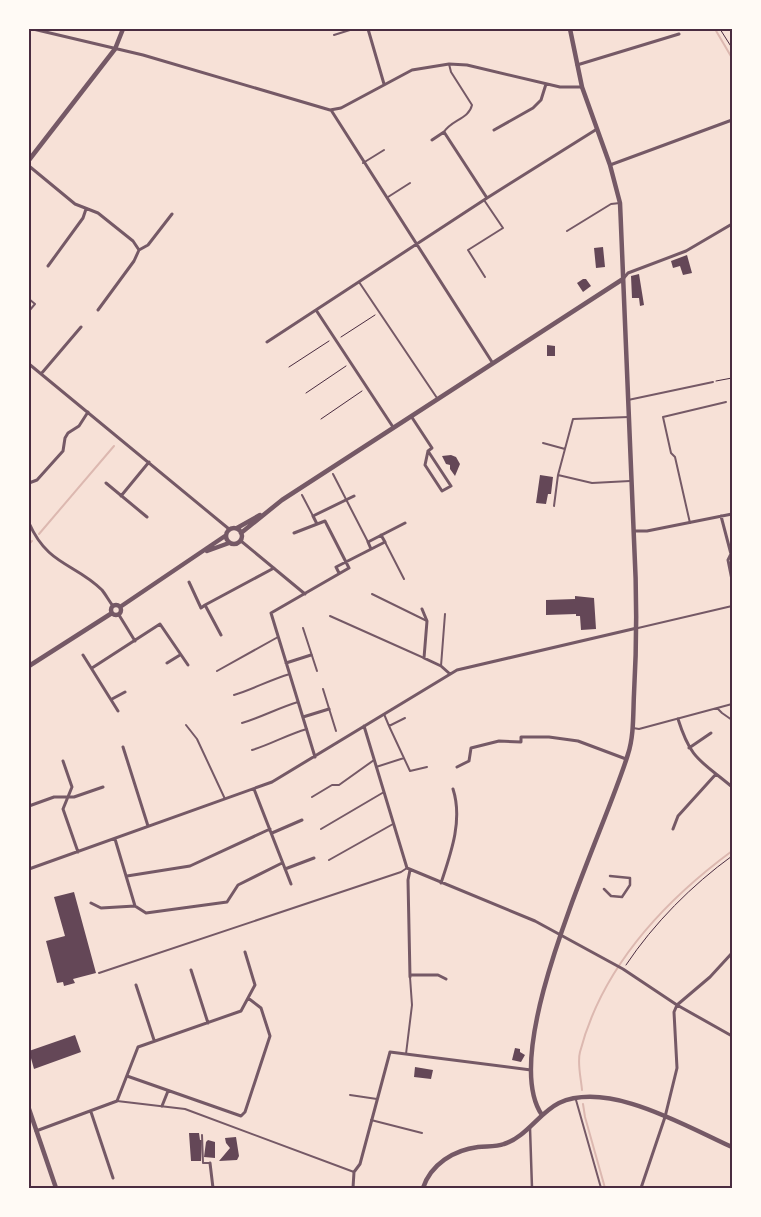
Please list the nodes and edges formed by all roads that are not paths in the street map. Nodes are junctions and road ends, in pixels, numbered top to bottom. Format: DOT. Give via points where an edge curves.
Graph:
graph roads {
  1 [pos="33,29"];
  2 [pos="123,29"];
  3 [pos="354,29"];
  4 [pos="368,29"];
  5 [pos="570,29"];
  6 [pos="679,34"];
  7 [pos="334,35"];
  8 [pos="115,49"];
  9 [pos="449,64"];
  10 [pos="576,65"];
  11 [pos="384,84"];
  12 [pos="546,84"];
  13 [pos="582,87"];
  14 [pos="330,110"];
  15 [pos="732,120"];
  16 [pos="598,129"];
  17 [pos="494,130"];
  18 [pos="444,132"];
  19 [pos="432,140"];
  20 [pos="384,150"];
  21 [pos="29,160"];
  22 [pos="363,163"];
  23 [pos="610,165"];
  24 [pos="29,166"];
  25 [pos="410,183"];
  26 [pos="386,198"];
  27 [pos="486,199"];
  28 [pos="620,203"];
  29 [pos="86,209"];
  30 [pos="172,214"];
  31 [pos="732,224"];
  32 [pos="567,231"];
  33 [pos="416,245"];
  34 [pos="138,250"];
  35 [pos="48,266"];
  36 [pos="485,278"];
  37 [pos="623,279"];
  38 [pos="359,282"];
  39 [pos="29,298"];
  40 [pos="98,310"];
  41 [pos="316,310"];
  42 [pos="29,311"];
  43 [pos="81,327"];
  44 [pos="267,342"];
  45 [pos="492,362"];
  46 [pos="29,364"];
  47 [pos="41,374"];
  48 [pos="713,382"];
  49 [pos="437,398"];
  50 [pos="628,400"];
  51 [pos="726,402"];
  52 [pos="88,412"];
  53 [pos="411,415"];
  54 [pos="629,417"];
  55 [pos="393,427"];
  56 [pos="542,443"];
  57 [pos="565,449"];
  58 [pos="428,451"];
  59 [pos="149,462"];
  60 [pos="333,474"];
  61 [pos="558,475"];
  62 [pos="632,481"];
  63 [pos="29,483"];
  64 [pos="106,484"];
  65 [pos="302,495"];
  66 [pos="122,496"];
  67 [pos="354,496"];
  68 [pos="346,500"];
  69 [pos="554,506"];
  70 [pos="321,512"];
  71 [pos="263,513"];
  72 [pos="732,514"];
  73 [pos="314,516"];
  74 [pos="721,516"];
  75 [pos="147,517"];
  76 [pos="324,521"];
  77 [pos="405,523"];
  78 [pos="690,523"];
  79 [pos="29,524"];
  80 [pos="317,524"];
  81 [pos="237,528"];
  82 [pos="229,529"];
  83 [pos="634,532"];
  84 [pos="242,533"];
  85 [pos="294,533"];
  86 [pos="381,535"];
  87 [pos="225,536"];
  88 [pos="240,541"];
  89 [pos="368,542"];
  90 [pos="384,542"];
  91 [pos="229,543"];
  92 [pos="371,549"];
  93 [pos="202,554"];
  94 [pos="346,562"];
  95 [pos="274,568"];
  96 [pos="339,573"];
  97 [pos="404,579"];
  98 [pos="732,580"];
  99 [pos="189,582"];
  100 [pos="305,594"];
  101 [pos="372,594"];
  102 [pos="205,605"];
  103 [pos="113,606"];
  104 [pos="732,606"];
  105 [pos="120,607"];
  106 [pos="422,609"];
  107 [pos="112,613"];
  108 [pos="445,614"];
  109 [pos="118,615"];
  110 [pos="330,616"];
  111 [pos="427,621"];
  112 [pos="303,628"];
  113 [pos="638,628"];
  114 [pos="221,636"];
  115 [pos="278,637"];
  116 [pos="135,641"];
  117 [pos="83,655"];
  118 [pos="180,655"];
  119 [pos="311,655"];
  120 [pos="424,658"];
  121 [pos="168,663"];
  122 [pos="286,663"];
  123 [pos="29,666"];
  124 [pos="188,666"];
  125 [pos="441,666"];
  126 [pos="92,668"];
  127 [pos="217,671"];
  128 [pos="317,671"];
  129 [pos="290,674"];
  130 [pos="450,674"];
  131 [pos="323,688"];
  132 [pos="125,692"];
  133 [pos="234,695"];
  134 [pos="112,699"];
  135 [pos="298,702"];
  136 [pos="732,704"];
  137 [pos="718,708"];
  138 [pos="329,709"];
  139 [pos="118,711"];
  140 [pos="384,714"];
  141 [pos="303,717"];
  142 [pos="405,718"];
  143 [pos="678,719"];
  144 [pos="732,720"];
  145 [pos="242,723"];
  146 [pos="186,725"];
  147 [pos="364,726"];
  148 [pos="389,726"];
  149 [pos="633,728"];
  150 [pos="306,729"];
  151 [pos="336,731"];
  152 [pos="711,733"];
  153 [pos="123,747"];
  154 [pos="689,748"];
  155 [pos="252,750"];
  156 [pos="315,757"];
  157 [pos="404,758"];
  158 [pos="374,760"];
  159 [pos="626,760"];
  160 [pos="63,761"];
  161 [pos="376,766"];
  162 [pos="427,767"];
  163 [pos="457,767"];
  164 [pos="716,774"];
  165 [pos="732,785"];
  166 [pos="103,787"];
  167 [pos="254,789"];
  168 [pos="453,789"];
  169 [pos="384,792"];
  170 [pos="312,797"];
  171 [pos="66,798"];
  172 [pos="225,799"];
  173 [pos="29,806"];
  174 [pos="302,820"];
  175 [pos="393,824"];
  176 [pos="148,826"];
  177 [pos="270,829"];
  178 [pos="321,829"];
  179 [pos="673,829"];
  180 [pos="272,834"];
  181 [pos="115,838"];
  182 [pos="78,852"];
  183 [pos="314,858"];
  184 [pos="329,860"];
  185 [pos="282,862"];
  186 [pos="29,869"];
  187 [pos="285,869"];
  188 [pos="408,869"];
  189 [pos="127,876"];
  190 [pos="610,876"];
  191 [pos="441,883"];
  192 [pos="291,884"];
  193 [pos="604,889"];
  194 [pos="91,903"];
  195 [pos="135,906"];
  196 [pos="560,935"];
  197 [pos="244,952"];
  198 [pos="732,953"];
  199 [pos="191,970"];
  200 [pos="99,973"];
  201 [pos="410,976"];
  202 [pos="446,979"];
  203 [pos="136,985"];
  204 [pos="248,998"];
  205 [pos="677,1005"];
  206 [pos="208,1023"];
  207 [pos="732,1036"];
  208 [pos="154,1040"];
  209 [pos="406,1054"];
  210 [pos="531,1070"];
  211 [pos="127,1076"];
  212 [pos="168,1091"];
  213 [pos="350,1095"];
  214 [pos="576,1098"];
  215 [pos="377,1099"];
  216 [pos="117,1102"];
  217 [pos="162,1106"];
  218 [pos="29,1109"];
  219 [pos="91,1112"];
  220 [pos="542,1115"];
  221 [pos="665,1117"];
  222 [pos="371,1120"];
  223 [pos="530,1126"];
  224 [pos="36,1131"];
  225 [pos="422,1133"];
  226 [pos="202,1135"];
  227 [pos="732,1147"];
  228 [pos="210,1162"];
  229 [pos="354,1172"];
  230 [pos="112,1178"];
  231 [pos="56,1188"];
  232 [pos="213,1188"];
  233 [pos="353,1188"];
  234 [pos="423,1188"];
  235 [pos="532,1188"];
  236 [pos="601,1188"];
  237 [pos="641,1188"];
  1 -- 8 [label="street"];
  2 -- 8 [label="street"];
  3 -- 7 [label="lane"];
  4 -- 11 [label="street"];
  5 -- 10 [label="street"];
  6 -- 10 [label="street"];
  8 -- 14 [label="street"];
  8 -- 21 [label="street"];
  9 -- 11 [label="street" via="412,70"];
  9 -- 12 [label="street"];
  9 -- 18 [label="lane" via="472,105 468,114"];
  10 -- 13 [label="street"];
  11 -- 14 [label="street" via="341,108"];
  12 -- 13 [label="street"];
  12 -- 17 [label="street" via="542,100 533,108"];
  13 -- 16 [label="street"];
  14 -- 22 [label="street"];
  15 -- 23 [label="street"];
  16 -- 23 [label="street"];
  16 -- 27 [label="street"];
  18 -- 19 [label="street"];
  18 -- 27 [label="street"];
  20 -- 22 [label="lane"];
  22 -- 26 [label="street"];
  23 -- 28 [label="street"];
  24 -- 29 [label="street"];
  25 -- 26 [label="lane"];
  26 -- 33 [label="street"];
  27 -- 33 [label="street"];
  27 -- 36 [label="lane" via="502,228 468,250"];
  28 -- 32 [label="lane" via="612,204"];
  28 -- 37 [label="street"];
  29 -- 34 [label="street" via="98,213 133,241"];
  29 -- 35 [label="street" via="84,218"];
  30 -- 34 [label="street" via="148,245"];
  31 -- 37 [label="street" via="686,251 628,273"];
  33 -- 38 [label="street"];
  33 -- 45 [label="street"];
  34 -- 40 [label="street"];
  37 -- 45 [label="street"];
  37 -- 50 [label="street"];
  38 -- 41 [label="street"];
  38 -- 49 [label="lane"];
  39 -- 42 [label="lane" via="35,304"];
  41 -- 44 [label="street"];
  41 -- 55 [label="street"];
  43 -- 47 [label="street"];
  45 -- 49 [label="street"];
  46 -- 47 [label="street"];
  47 -- 52 [label="street"];
  48 -- 50 [label="lane"];
  49 -- 53 [label="street"];
  50 -- 54 [label="street"];
  51 -- 78 [label="lane" via="663,417"];
  52 -- 59 [label="street"];
  52 -- 63 [label="street" via="79,426 68,433 63,450 38,480"];
  53 -- 55 [label="street"];
  53 -- 58 [label="street" via="432,448"];
  54 -- 57 [label="lane" via="573,419"];
  54 -- 62 [label="street"];
  55 -- 71 [label="street"];
  56 -- 57 [label="lane"];
  57 -- 61 [label="lane"];
  58 -- 58 [label="street" via="425,465 442,491 450,486"];
  59 -- 66 [label="street"];
  59 -- 82 [label="street"];
  60 -- 68 [label="lane"];
  61 -- 62 [label="lane" via="592,483"];
  61 -- 69 [label="lane"];
  62 -- 83 [label="street"];
  64 -- 66 [label="street"];
  65 -- 73 [label="lane"];
  66 -- 75 [label="street"];
  67 -- 68 [label="street"];
  68 -- 70 [label="street"];
  68 -- 89 [label="lane"];
  70 -- 73 [label="street"];
  70 -- 76 [label="street"];
  71 -- 81 [label="street"];
  71 -- 84 [label="street"];
  72 -- 74 [label="street"];
  73 -- 80 [label="street"];
  74 -- 78 [label="street"];
  74 -- 98 [label="street" via="731,554 728,560"];
  76 -- 80 [label="street"];
  76 -- 94 [label="street"];
  77 -- 86 [label="street"];
  78 -- 83 [label="street"];
  79 -- 103 [label="street" via="42,547 93,583"];
  80 -- 85 [label="street"];
  81 -- 82 [label="street"];
  81 -- 84 [label="street"];
  82 -- 87 [label="street"];
  83 -- 113 [label="street"];
  84 -- 88 [label="street"];
  86 -- 89 [label="street"];
  86 -- 90 [label="street"];
  87 -- 91 [label="street"];
  87 -- 93 [label="street"];
  88 -- 91 [label="street"];
  88 -- 95 [label="street"];
  89 -- 92 [label="street"];
  90 -- 92 [label="street"];
  90 -- 97 [label="lane"];
  91 -- 93 [label="street"];
  92 -- 94 [label="street"];
  93 -- 105 [label="street"];
  94 -- 96 [label="street" via="349,568"];
  94 -- 96 [label="street" via="336,567"];
  95 -- 100 [label="street"];
  95 -- 102 [label="street"];
  96 -- 100 [label="street"];
  99 -- 102 [label="street" via="201,608"];
  100 -- 115 [label="street" via="270,613"];
  101 -- 111 [label="lane"];
  102 -- 114 [label="street"];
  103 -- 105 [label="street"];
  103 -- 107 [label="street"];
  104 -- 113 [label="lane"];
  105 -- 109 [label="street"];
  106 -- 111 [label="street"];
  107 -- 109 [label="street"];
  107 -- 123 [label="street"];
  108 -- 125 [label="lane"];
  109 -- 116 [label="street"];
  110 -- 120 [label="lane"];
  111 -- 120 [label="street"];
  112 -- 119 [label="lane"];
  113 -- 130 [label="street" via="467,667"];
  113 -- 149 [label="street"];
  115 -- 122 [label="street"];
  115 -- 127 [label="lane"];
  116 -- 118 [label="street" via="160,624"];
  116 -- 126 [label="street"];
  117 -- 126 [label="street"];
  118 -- 121 [label="street"];
  118 -- 124 [label="street"];
  119 -- 122 [label="street"];
  119 -- 128 [label="lane"];
  120 -- 125 [label="street"];
  122 -- 129 [label="street"];
  125 -- 130 [label="street"];
  126 -- 134 [label="street"];
  129 -- 133 [label="lane"];
  129 -- 135 [label="street"];
  130 -- 140 [label="street"];
  131 -- 138 [label="lane"];
  132 -- 134 [label="street"];
  134 -- 139 [label="street"];
  135 -- 141 [label="street"];
  135 -- 145 [label="lane"];
  136 -- 137 [label="lane"];
  137 -- 143 [label="lane"];
  137 -- 144 [label="lane"];
  138 -- 141 [label="street"];
  138 -- 151 [label="lane"];
  140 -- 147 [label="street"];
  140 -- 148 [label="lane"];
  141 -- 150 [label="street"];
  142 -- 148 [label="lane"];
  143 -- 149 [label="lane"];
  143 -- 154 [label="street"];
  146 -- 172 [label="lane" via="198,739"];
  147 -- 156 [label="street"];
  147 -- 158 [label="street"];
  148 -- 157 [label="lane"];
  149 -- 159 [label="street"];
  150 -- 155 [label="lane"];
  150 -- 156 [label="street"];
  152 -- 154 [label="street"];
  153 -- 176 [label="street"];
  154 -- 164 [label="street" via="694,757"];
  156 -- 167 [label="street"];
  157 -- 161 [label="lane"];
  157 -- 162 [label="lane" via="410,771"];
  158 -- 161 [label="street"];
  158 -- 170 [label="lane" via="339,785 332,785"];
  159 -- 163 [label="street" via="578,741 521,737 521,742 499,741 471,748 469,761"];
  159 -- 196 [label="street"];
  160 -- 171 [label="street" via="72,787"];
  161 -- 169 [label="street"];
  164 -- 165 [label="street"];
  164 -- 179 [label="street" via="678,816"];
  166 -- 171 [label="street"];
  167 -- 172 [label="street"];
  167 -- 177 [label="street"];
  168 -- 191 [label="street" via="459,812"];
  169 -- 175 [label="street"];
  169 -- 178 [label="lane"];
  171 -- 173 [label="street" via="54,797"];
  171 -- 182 [label="street" via="63,809"];
  172 -- 176 [label="street"];
  174 -- 180 [label="street"];
  175 -- 184 [label="lane"];
  175 -- 188 [label="street"];
  176 -- 181 [label="street"];
  177 -- 180 [label="street"];
  177 -- 189 [label="street" via="190,866"];
  180 -- 185 [label="street"];
  181 -- 182 [label="street"];
  181 -- 189 [label="street"];
  182 -- 186 [label="street"];
  183 -- 187 [label="street"];
  185 -- 187 [label="street"];
  185 -- 195 [label="street" via="238,885 227,902 152,914"];
  187 -- 192 [label="street"];
  188 -- 191 [label="street"];
  188 -- 200 [label="lane"];
  188 -- 201 [label="street"];
  189 -- 195 [label="street"];
  190 -- 193 [label="street" via="630,878 630,884 622,897 612,896"];
  191 -- 196 [label="street" via="535,921"];
  194 -- 195 [label="street" via="101,908"];
  196 -- 205 [label="street" via="621,968"];
  196 -- 210 [label="street" via="544,990"];
  197 -- 204 [label="street" via="255,985"];
  198 -- 205 [label="street"];
  199 -- 206 [label="street"];
  201 -- 202 [label="street" via="438,975"];
  201 -- 209 [label="lane" via="412,1005"];
  203 -- 208 [label="street"];
  204 -- 206 [label="street" via="237,1014"];
  204 -- 212 [label="street" via="261,1008 270,1036 245,1112 241,1116"];
  205 -- 207 [label="street"];
  205 -- 221 [label="street" via="674,1012 677,1068"];
  206 -- 208 [label="street"];
  208 -- 211 [label="street" via="138,1047"];
  209 -- 210 [label="street"];
  209 -- 215 [label="street" via="390,1052"];
  210 -- 220 [label="street" via="533,1096"];
  211 -- 212 [label="street"];
  211 -- 216 [label="street"];
  212 -- 217 [label="street"];
  213 -- 215 [label="lane"];
  214 -- 220 [label="street"];
  214 -- 221 [label="street" via="606,1098"];
  214 -- 236 [label="lane"];
  215 -- 222 [label="street"];
  216 -- 217 [label="lane"];
  216 -- 219 [label="street"];
  217 -- 229 [label="lane" via="185,1109"];
  218 -- 224 [label="street"];
  219 -- 224 [label="street"];
  219 -- 230 [label="street"];
  220 -- 223 [label="street"];
  221 -- 227 [label="street"];
  221 -- 237 [label="street"];
  222 -- 225 [label="lane"];
  222 -- 229 [label="street" via="360,1164"];
  223 -- 234 [label="street" via="506,1144 457,1152 431,1172"];
  223 -- 235 [label="street"];
  224 -- 231 [label="street"];
  226 -- 228 [label="lane" via="203,1163"];
  228 -- 232 [label="street"];
  229 -- 233 [label="street"];
}
